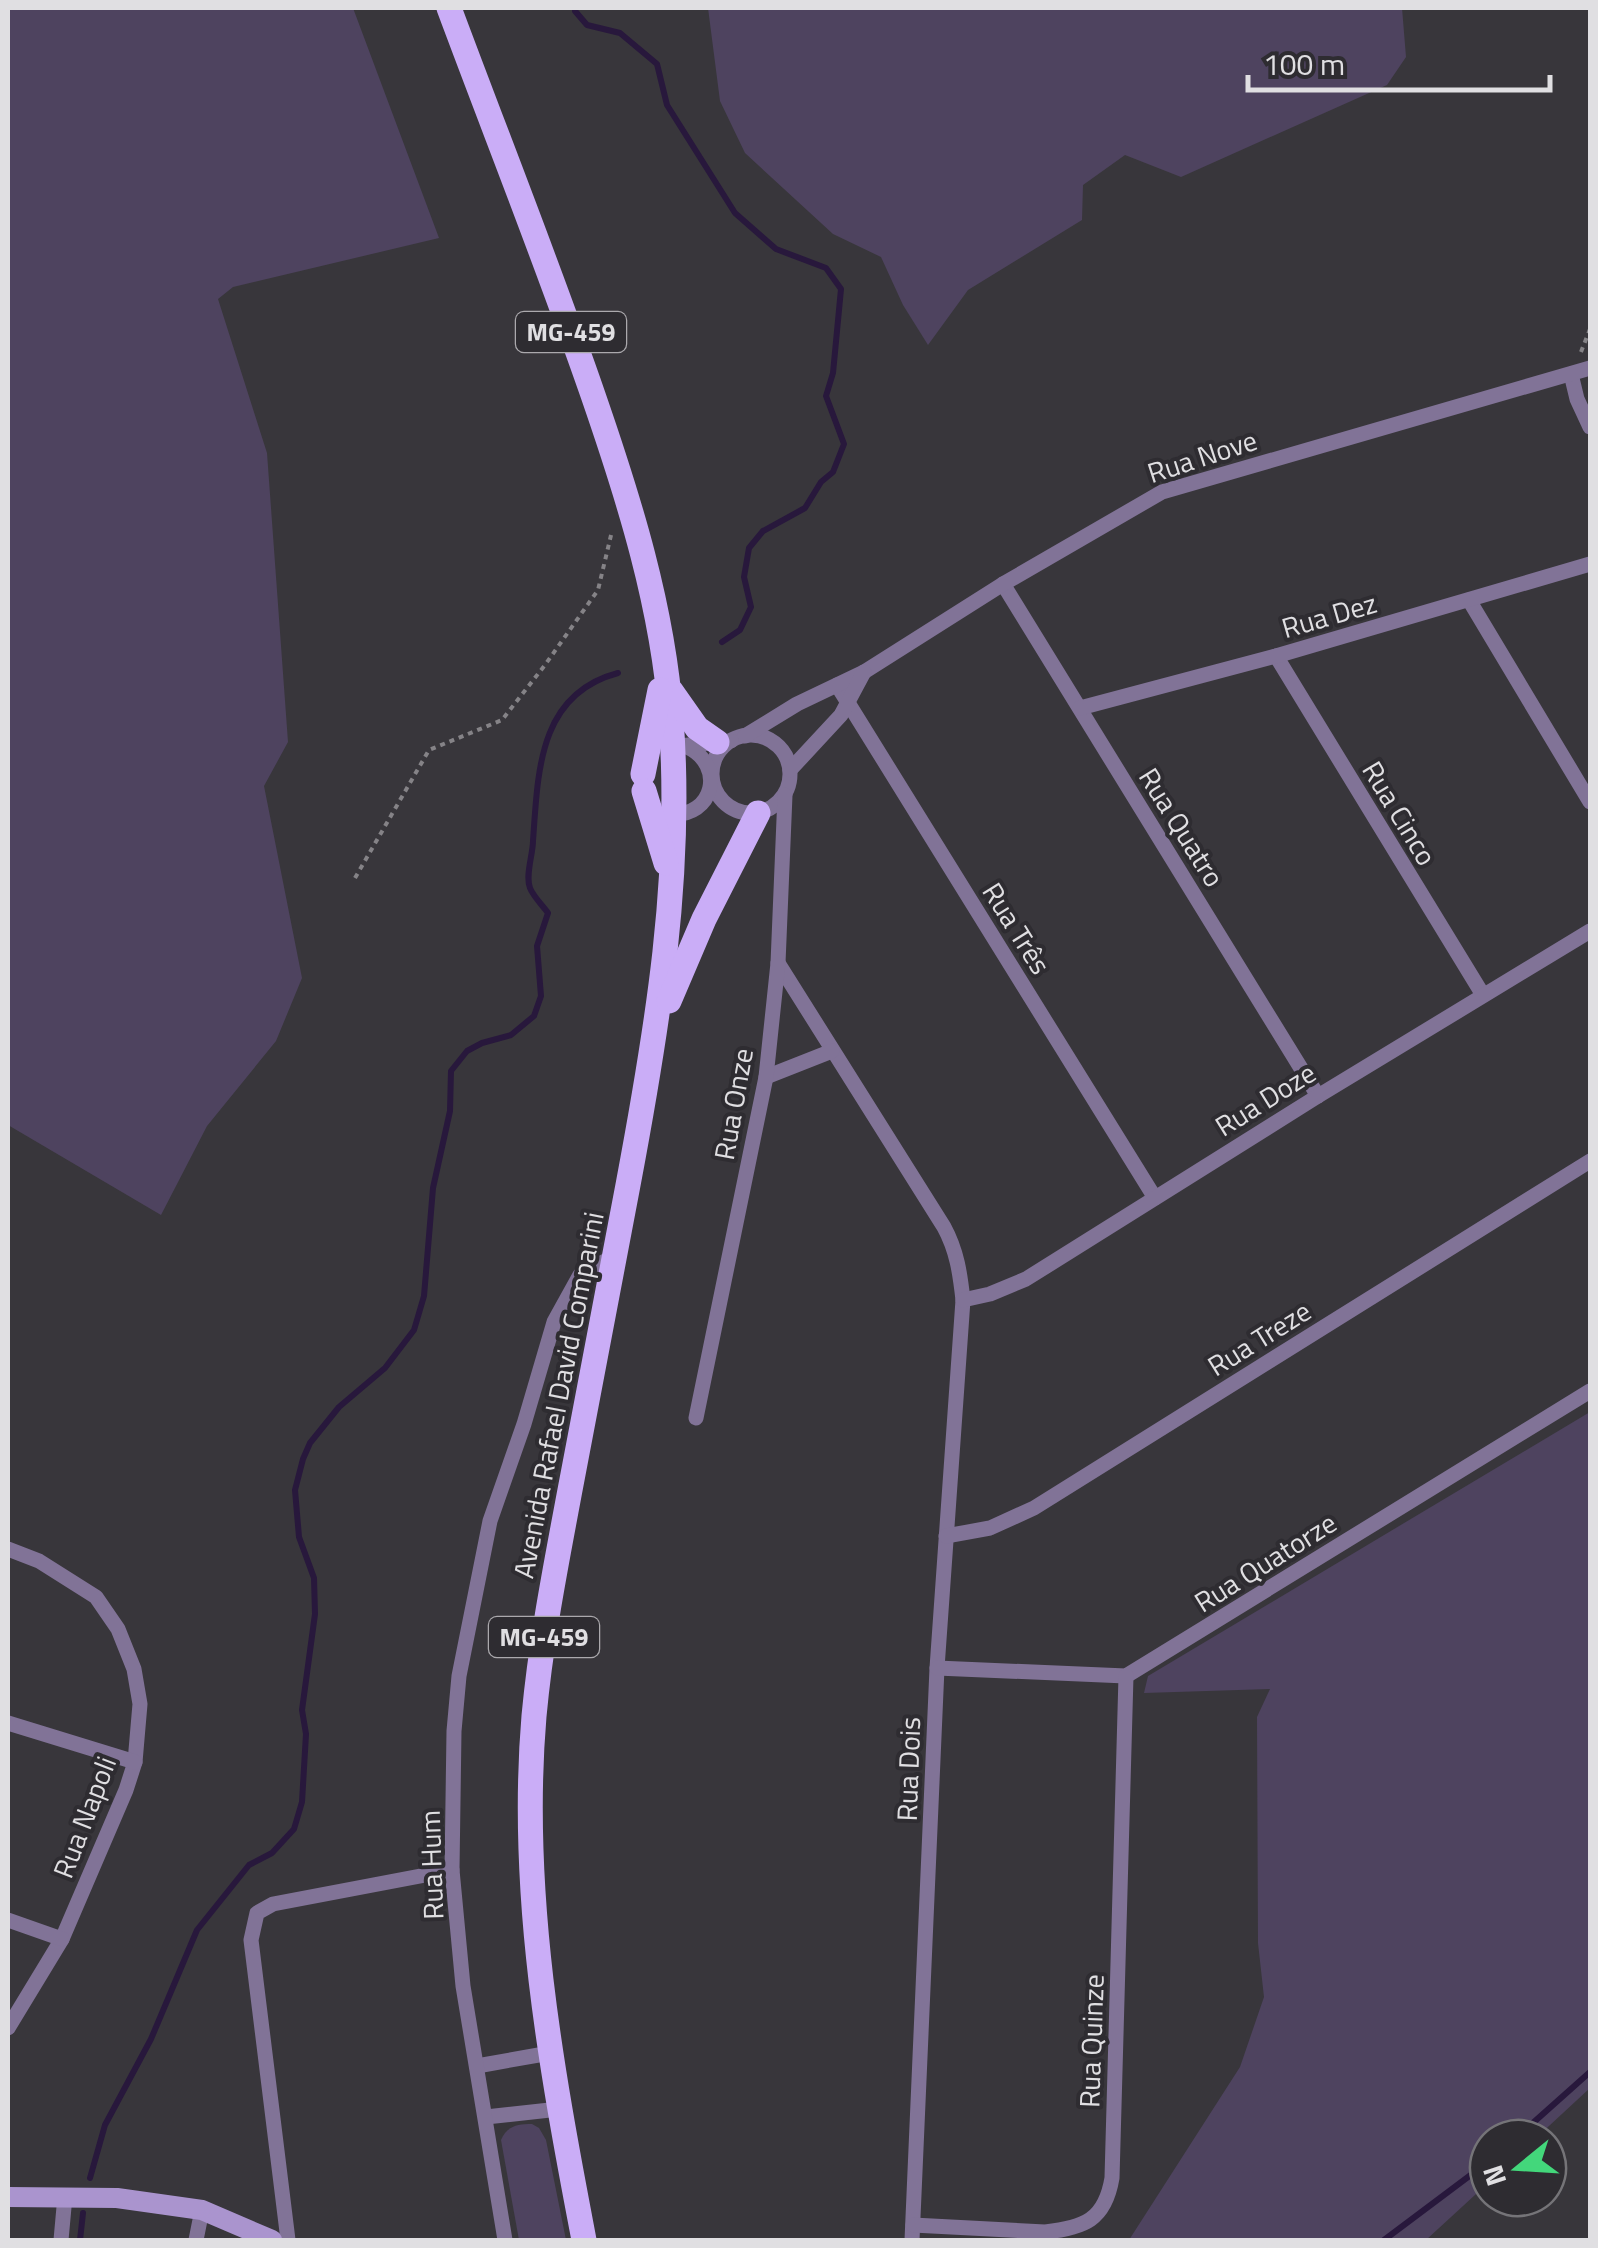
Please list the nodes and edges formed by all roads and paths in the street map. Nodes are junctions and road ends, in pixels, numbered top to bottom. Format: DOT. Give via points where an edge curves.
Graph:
graph roads {
  1 [pos="449,8"];
  2 [pos="1590,368"];
  3 [pos="1571,374"];
  4 [pos="1590,427"];
  5 [pos="627,495"];
  6 [pos="1590,564"];
  7 [pos="1003,584"];
  8 [pos="1469,600"];
  9 [pos="1276,656"];
  10 [pos="864,672"];
  11 [pos="666,676"];
  12 [pos="836,685"];
  13 [pos="848,704"];
  14 [pos="1080,708"];
  15 [pos="731,739"];
  16 [pos="680,746"];
  17 [pos="790,770"];
  18 [pos="712,778"];
  19 [pos="643,783"];
  20 [pos="784,795"];
  21 [pos="1590,802"];
  22 [pos="700,806"];
  23 [pos="746,811"];
  24 [pos="674,815"];
  25 [pos="355,878"];
  26 [pos="672,884"];
  27 [pos="1590,931"];
  28 [pos="778,963"];
  29 [pos="1483,995"];
  30 [pos="655,1039"];
  31 [pos="832,1050"];
  32 [pos="766,1077"];
  33 [pos="1318,1096"];
  34 [pos="1590,1161"];
  35 [pos="1156,1198"];
  36 [pos="614,1256"];
  37 [pos="963,1300"];
  38 [pos="1590,1391"];
  39 [pos="696,1418"];
  40 [pos="946,1536"];
  41 [pos="8,1549"];
  42 [pos="937,1668"];
  43 [pos="1126,1676"];
  44 [pos="8,1723"];
  45 [pos="134,1762"];
  46 [pos="452,1870"];
  47 [pos="8,1920"];
  48 [pos="62,1939"];
  49 [pos="8,2028"];
  50 [pos="550,2054"];
  51 [pos="477,2066"];
  52 [pos="559,2109"];
  53 [pos="486,2117"];
  54 [pos="65,2196"];
  55 [pos="8,2198"];
  56 [pos="202,2210"];
  57 [pos="912,2233"];
  58 [pos="61,2240"];
  59 [pos="196,2240"];
  60 [pos="272,2240"];
  61 [pos="288,2240"];
  62 [pos="505,2240"];
  63 [pos="584,2240"];
  1 -- 5 [label="main road, MG-459"];
  2 -- 3 [label="street, Rua Nove"];
  3 -- 4 [label="street"];
  3 -- 7 [label="street, Rua Nove" via="1162,492"];
  5 -- 11 [label="main road, MG-459"];
  5 -- 25 [label="path" via="598,590 567,636 502,720 428,750"];
  6 -- 8 [label="street, Rua Dez"];
  7 -- 10 [label="street, Rua Nove"];
  7 -- 14 [label="street, Rua Quatro"];
  8 -- 9 [label="street, Rua Dez"];
  8 -- 21 [label="street"];
  9 -- 14 [label="street, Rua Dez"];
  9 -- 29 [label="street, Rua Cinco"];
  10 -- 12 [label="street, Rua Nove"];
  10 -- 13 [label="street"];
  11 -- 15 [label="main road" via="690,720"];
  11 -- 16 [label="main road, MG-459"];
  11 -- 19 [label="main road"];
  12 -- 13 [label="street, Rua Três"];
  12 -- 15 [label="street, Rua Nove"];
  13 -- 17 [label="street"];
  13 -- 35 [label="street, Rua Três"];
  14 -- 33 [label="street, Rua Quatro"];
  15 -- 16 [label="street"];
  15 -- 17 [label="street" via="760,736 775,743"];
  15 -- 18 [label="street"];
  16 -- 18 [label="street" via="704,759"];
  16 -- 19 [label="street" via="653,755"];
  16 -- 24 [label="main road, MG-459"];
  17 -- 20 [label="street"];
  18 -- 22 [label="street"];
  18 -- 23 [label="street" via="719,796"];
  19 -- 24 [label="street" via="652,805"];
  19 -- 26 [label="main road"];
  20 -- 23 [label="street" via="773,807"];
  20 -- 28 [label="street, Rua Onze"];
  22 -- 23 [label="street"];
  22 -- 24 [label="street"];
  23 -- 30 [label="main road"];
  24 -- 26 [label="main road, MG-459"];
  26 -- 30 [label="main road, MG-459"];
  27 -- 29 [label="street, Rua Doze"];
  28 -- 31 [label="street, Rua Dois"];
  28 -- 32 [label="street, Rua Onze"];
  29 -- 33 [label="street, Rua Doze"];
  30 -- 36 [label="main road, Avenida Rafael David Comparini / MG-459"];
  31 -- 32 [label="street"];
  31 -- 37 [label="street, Rua Dois" via="955,1247"];
  32 -- 39 [label="street, Rua Onze"];
  33 -- 35 [label="street, Rua Doze"];
  34 -- 40 [label="street, Rua Treze" via="1034,1508 990,1528"];
  35 -- 37 [label="street, Rua Doze" via="1026,1279"];
  36 -- 46 [label="street, Rua Hum" via="580,1276 554,1322 499,1490 460,1676"];
  36 -- 50 [label="main road, Avenida Rafael David Comparini / MG-459" via="548,1604 534,1718 534,1926"];
  37 -- 40 [label="street, Rua Dois"];
  38 -- 43 [label="street, Rua Quatorze"];
  40 -- 42 [label="street, Rua Dois"];
  41 -- 45 [label="street, Rua Napoli" via="74,1580 96,1597 118,1629 140,1704"];
  42 -- 43 [label="street"];
  42 -- 57 [label="street, Rua Dois"];
  43 -- 57 [label="street, Rua Quinze" via="1109,2198 1086,2223 1066,2230"];
  44 -- 45 [label="street"];
  45 -- 48 [label="street, Rua Napoli"];
  46 -- 51 [label="street, Rua Hum"];
  46 -- 61 [label="street" via="273,1904 257,1913 251,1940"];
  47 -- 48 [label="street"];
  48 -- 49 [label="street, Rua Napoli"];
  50 -- 51 [label="street"];
  50 -- 52 [label="main road, Avenida Rafael David Comparini / MG-459"];
  51 -- 53 [label="street, Rua Hum"];
  52 -- 53 [label="street"];
  52 -- 63 [label="main road, Avenida Rafael David Comparini / MG-459"];
  53 -- 62 [label="street, Rua Hum"];
  54 -- 55 [label="street"];
  54 -- 56 [label="street"];
  54 -- 58 [label="street"];
  56 -- 59 [label="street"];
  56 -- 60 [label="street"];
}
